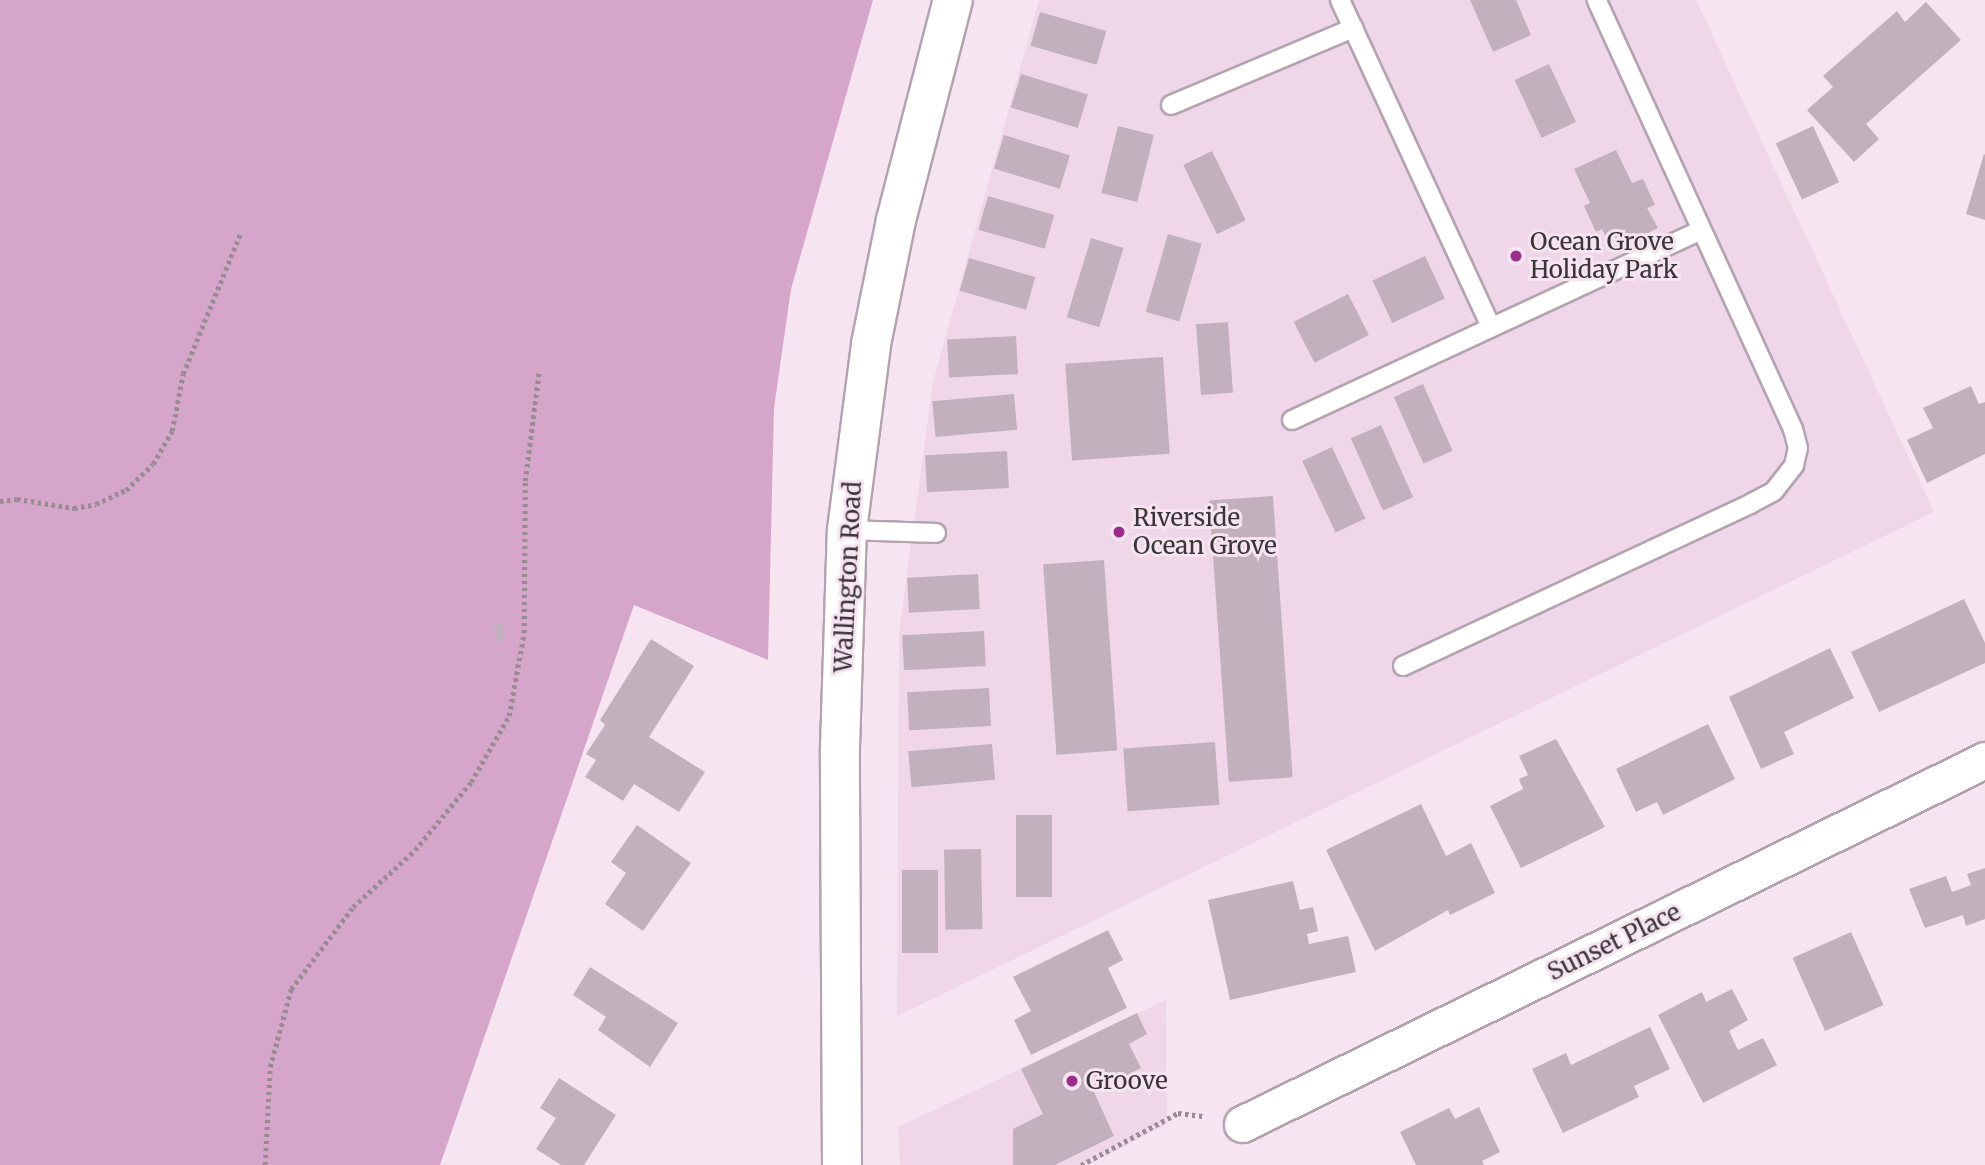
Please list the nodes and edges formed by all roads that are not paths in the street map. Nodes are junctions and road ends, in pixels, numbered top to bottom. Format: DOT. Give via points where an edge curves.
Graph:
graph roads {
  1 [pos="953,0"];
  2 [pos="1340,0"];
  3 [pos="1597,0"];
  4 [pos="1353,28"];
  5 [pos="1171,105"];
  6 [pos="1701,230"];
  7 [pos="1491,327"];
  8 [pos="1292,420"];
  9 [pos="847,530"];
  10 [pos="936,533"];
  11 [pos="1404,666"];
  12 [pos="1985,760"];
  13 [pos="1242,1124"];
  14 [pos="842,1165"];
  1 -- 9 [label="street, Wallington Road" via="896,220 876,319"];
  2 -- 4 [label="lane"];
  3 -- 6 [label="lane"];
  4 -- 5 [label="lane"];
  4 -- 7 [label="lane"];
  6 -- 7 [label="lane"];
  6 -- 11 [label="lane" via="1793,429 1798,448 1785,481 1750,504"];
  7 -- 8 [label="lane"];
  9 -- 10 [label="lane"];
  9 -- 14 [label="street, Wallington Road" via="840,748"];
  12 -- 13 [label="street, Sunset Place"];
}
